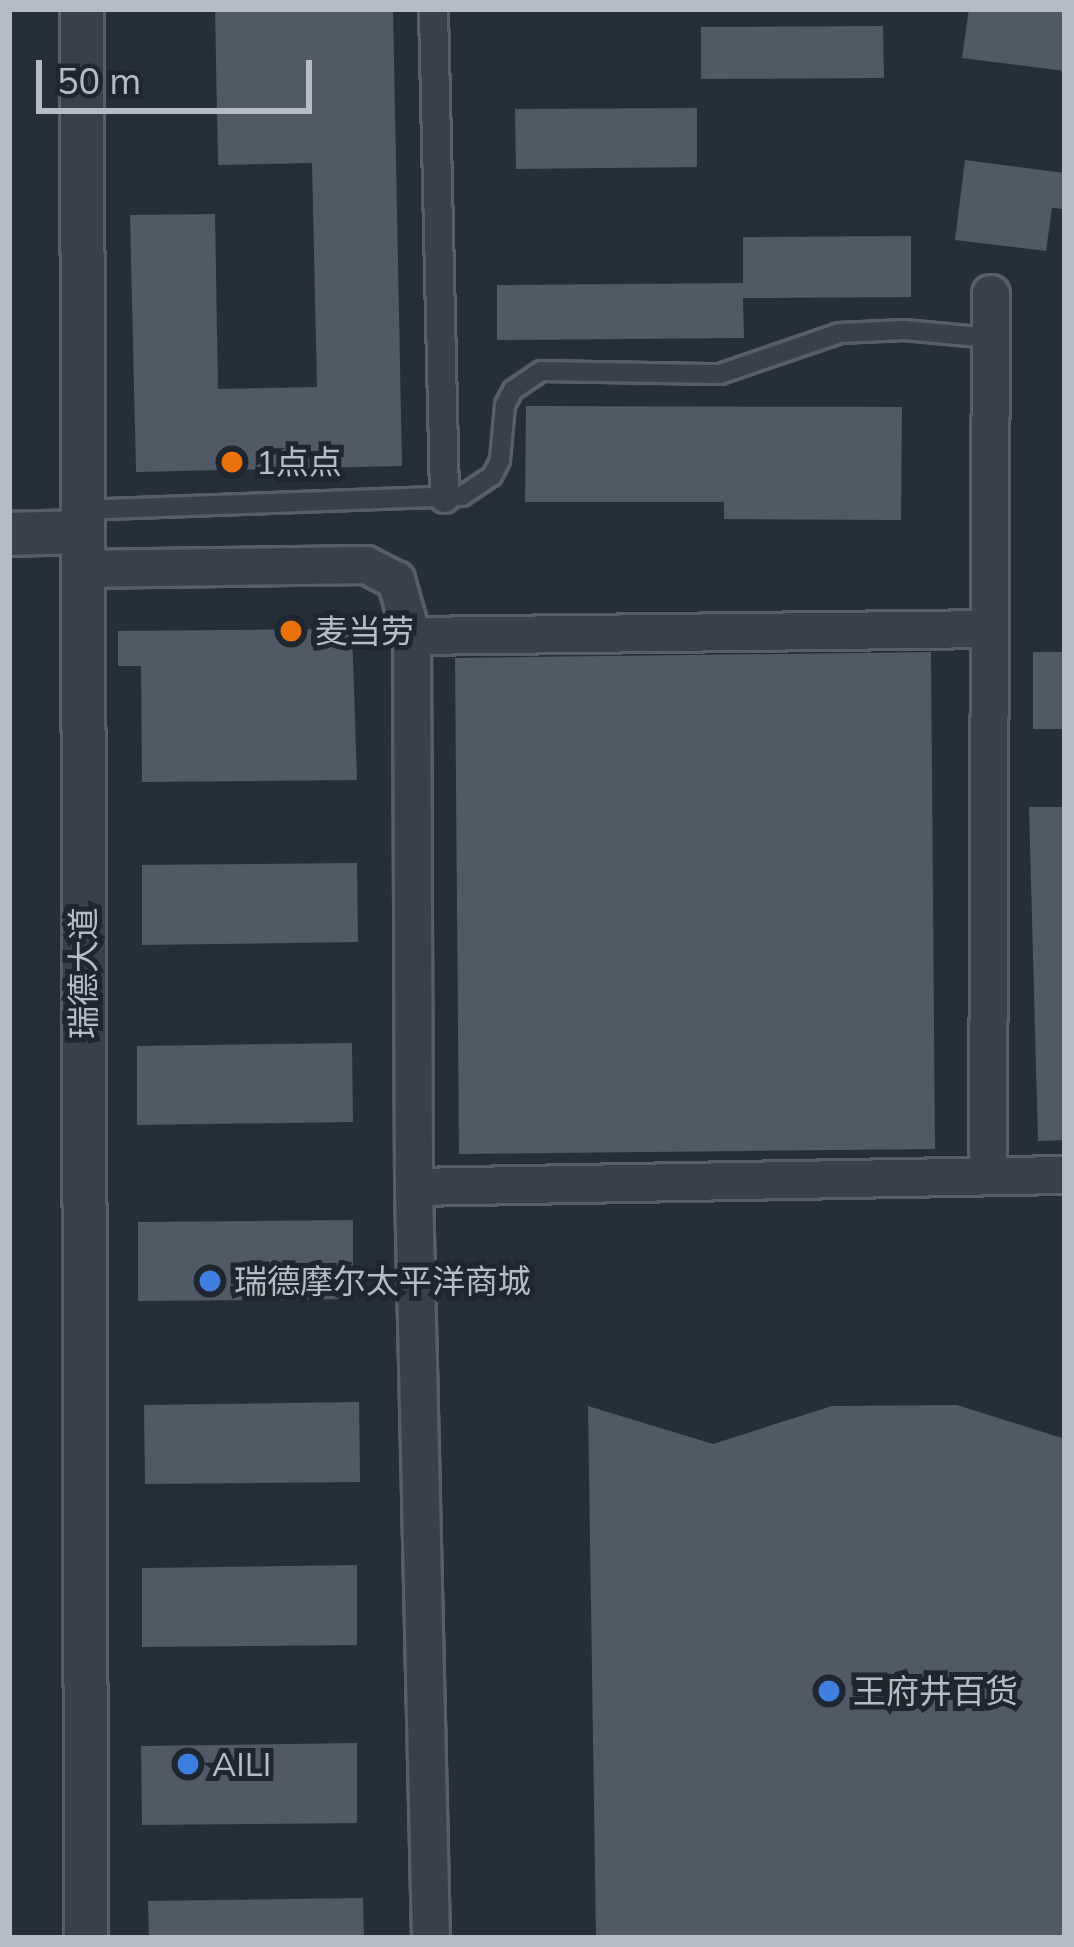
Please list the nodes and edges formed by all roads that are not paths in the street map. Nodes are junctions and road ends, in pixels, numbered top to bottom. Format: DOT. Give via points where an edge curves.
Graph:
graph roads {
  1 [pos="82,9"];
  2 [pos="433,9"];
  3 [pos="992,294"];
  4 [pos="991,338"];
  5 [pos="444,498"];
  6 [pos="20,534"];
  7 [pos="80,537"];
  8 [pos="990,629"];
  9 [pos="412,636"];
  10 [pos="1065,1175"];
  11 [pos="988,1176"];
  12 [pos="414,1187"];
  13 [pos="86,1938"];
  14 [pos="431,1938"];
  1 -- 7 [label="street, 瑞德大道"];
  2 -- 5 [label="street"];
  3 -- 4 [label="street"];
  4 -- 5 [label="lane" via="840,333 720,374 541,371 505,406 491,476"];
  4 -- 8 [label="street"];
  5 -- 7 [label="lane"];
  6 -- 7 [label="street"];
  7 -- 9 [label="street" via="366,565 396,580"];
  7 -- 13 [label="street, 瑞德大道"];
  8 -- 9 [label="street"];
  8 -- 11 [label="street"];
  9 -- 12 [label="street"];
  10 -- 11 [label="street"];
  11 -- 12 [label="street"];
  12 -- 14 [label="street"];
}
